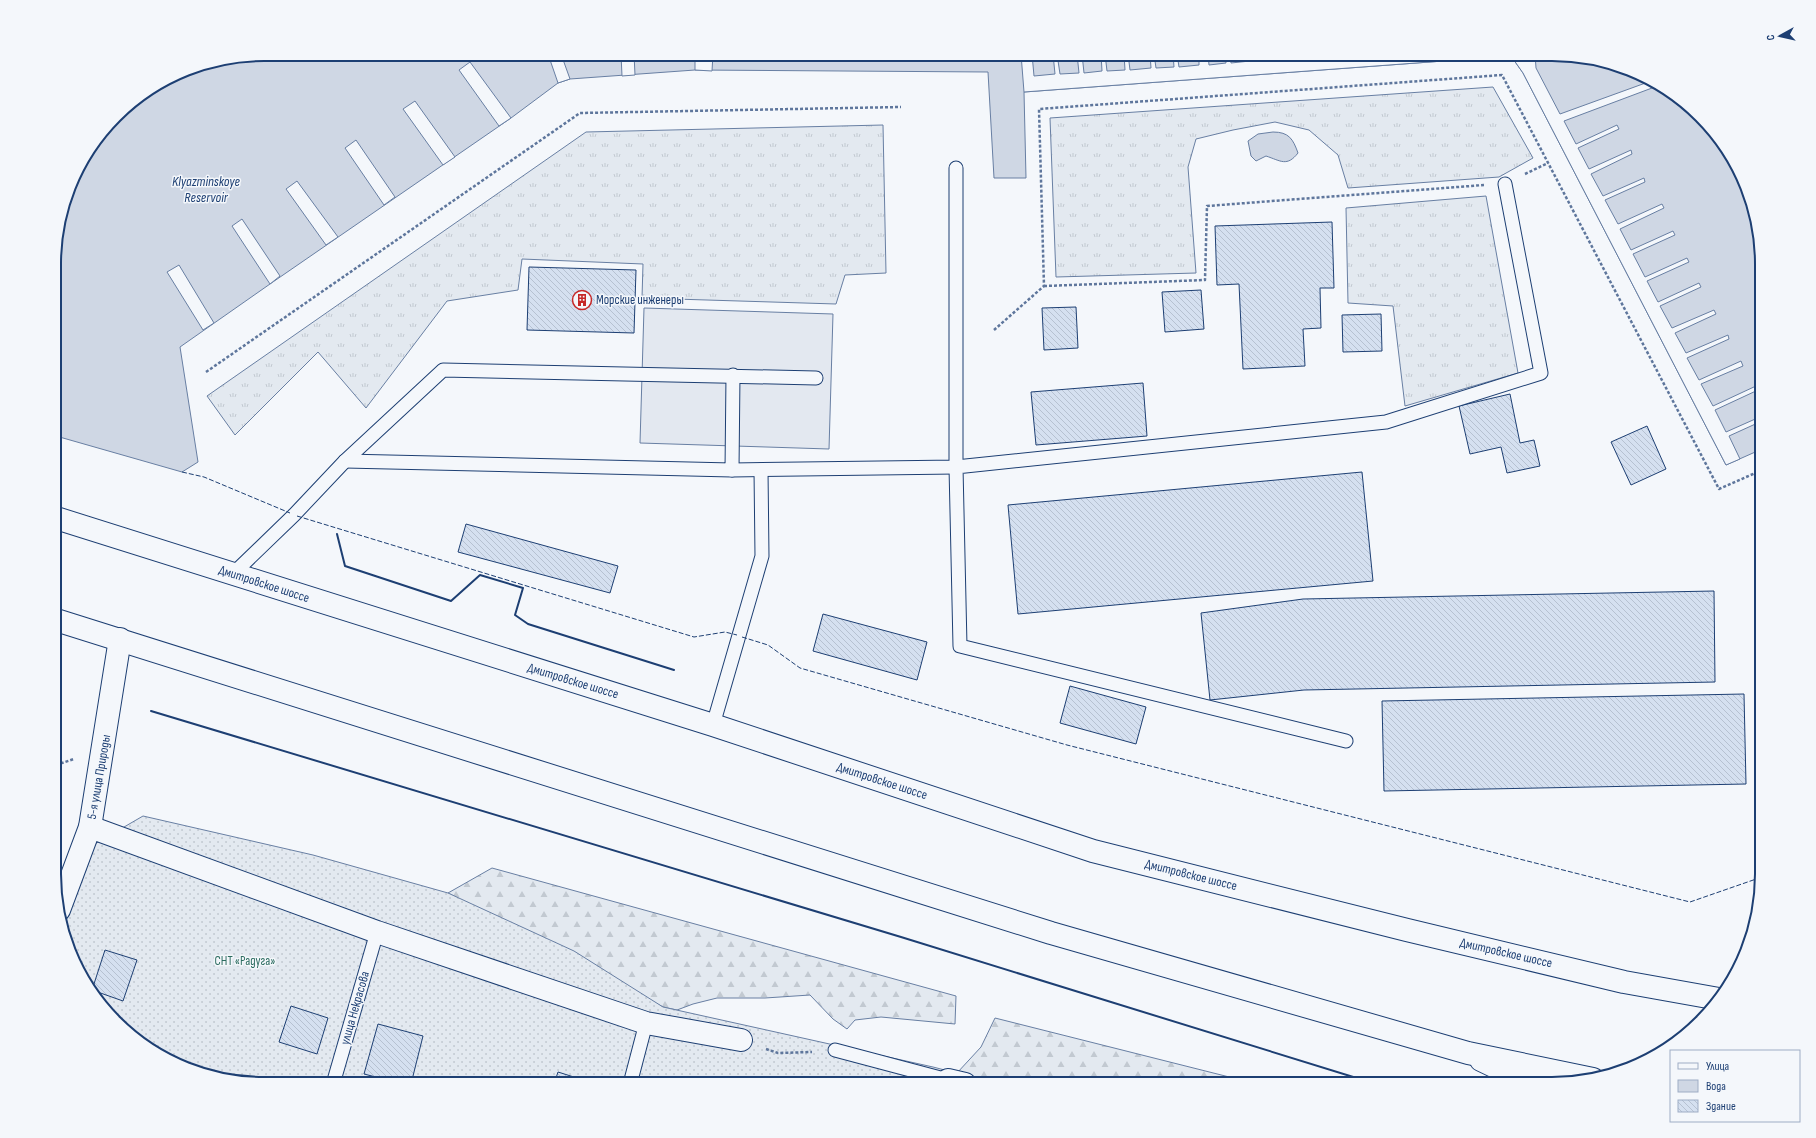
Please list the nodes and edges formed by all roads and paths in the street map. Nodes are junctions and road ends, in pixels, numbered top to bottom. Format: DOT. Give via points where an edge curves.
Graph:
graph roads {
  1 [pos="901,107"];
  2 [pos="956,168"];
  3 [pos="1505,184"];
  4 [pos="1044,286"];
  5 [pos="994,330"];
  6 [pos="206,372"];
  7 [pos="733,375"];
  8 [pos="816,378"];
  9 [pos="345,461"];
  10 [pos="956,468"];
  11 [pos="732,470"];
  12 [pos="761,470"];
  13 [pos="1755,473"];
  14 [pos="61,520"];
  15 [pos="233,574"];
  16 [pos="61,621"];
  17 [pos="120,639"];
  18 [pos="713,725"];
  19 [pos="1346,741"];
  20 [pos="90,827"];
  21 [pos="63,899"];
  22 [pos="377,932"];
  23 [pos="1713,998"];
  24 [pos="646,1024"];
  25 [pos="742,1040"];
  26 [pos="835,1050"];
  27 [pos="1468,1053"];
  28 [pos="1576,1075"];
  29 [pos="335,1077"];
  30 [pos="632,1077"];
  31 [pos="935,1077"];
  32 [pos="1517,1077"];
  1 -- 6 [label="path" via="580,113"];
  2 -- 10 [label="lane"];
  3 -- 4 [label="path" via="1207,206 1206,280"];
  3 -- 10 [label="lane" via="1541,373 1386,422"];
  4 -- 5 [label="path"];
  4 -- 13 [label="path" via="1039,109 1502,75 1719,489"];
  7 -- 8 [label="lane"];
  7 -- 9 [label="lane" via="443,370"];
  7 -- 11 [label="lane"];
  9 -- 11 [label="lane"];
  9 -- 15 [label="lane"];
  10 -- 12 [label="lane"];
  10 -- 19 [label="lane" via="960,646"];
  11 -- 12 [label="lane"];
  12 -- 18 [label="lane" via="762,556"];
  14 -- 15 [label="main road, Дмитровское шоссе"];
  15 -- 18 [label="main road, Дмитровское шоссе"];
  16 -- 17 [label="main road"];
  17 -- 20 [label="main road, 5-я улица Природы"];
  17 -- 27 [label="main road" via="1051,933"];
  18 -- 23 [label="main road, Дмитровское шоссе" via="1093,851 1616,980"];
  20 -- 21 [label="main road, 5-я улица Природы"];
  20 -- 22 [label="main road"];
  22 -- 24 [label="main road"];
  22 -- 29 [label="lane, улица Некрасова"];
  24 -- 25 [label="main road"];
  24 -- 30 [label="lane"];
  25 -- 26 [label="path" via="778,1053"];
  26 -- 31 [label="lane"];
  27 -- 28 [label="main road"];
  27 -- 32 [label="main road"];
}
